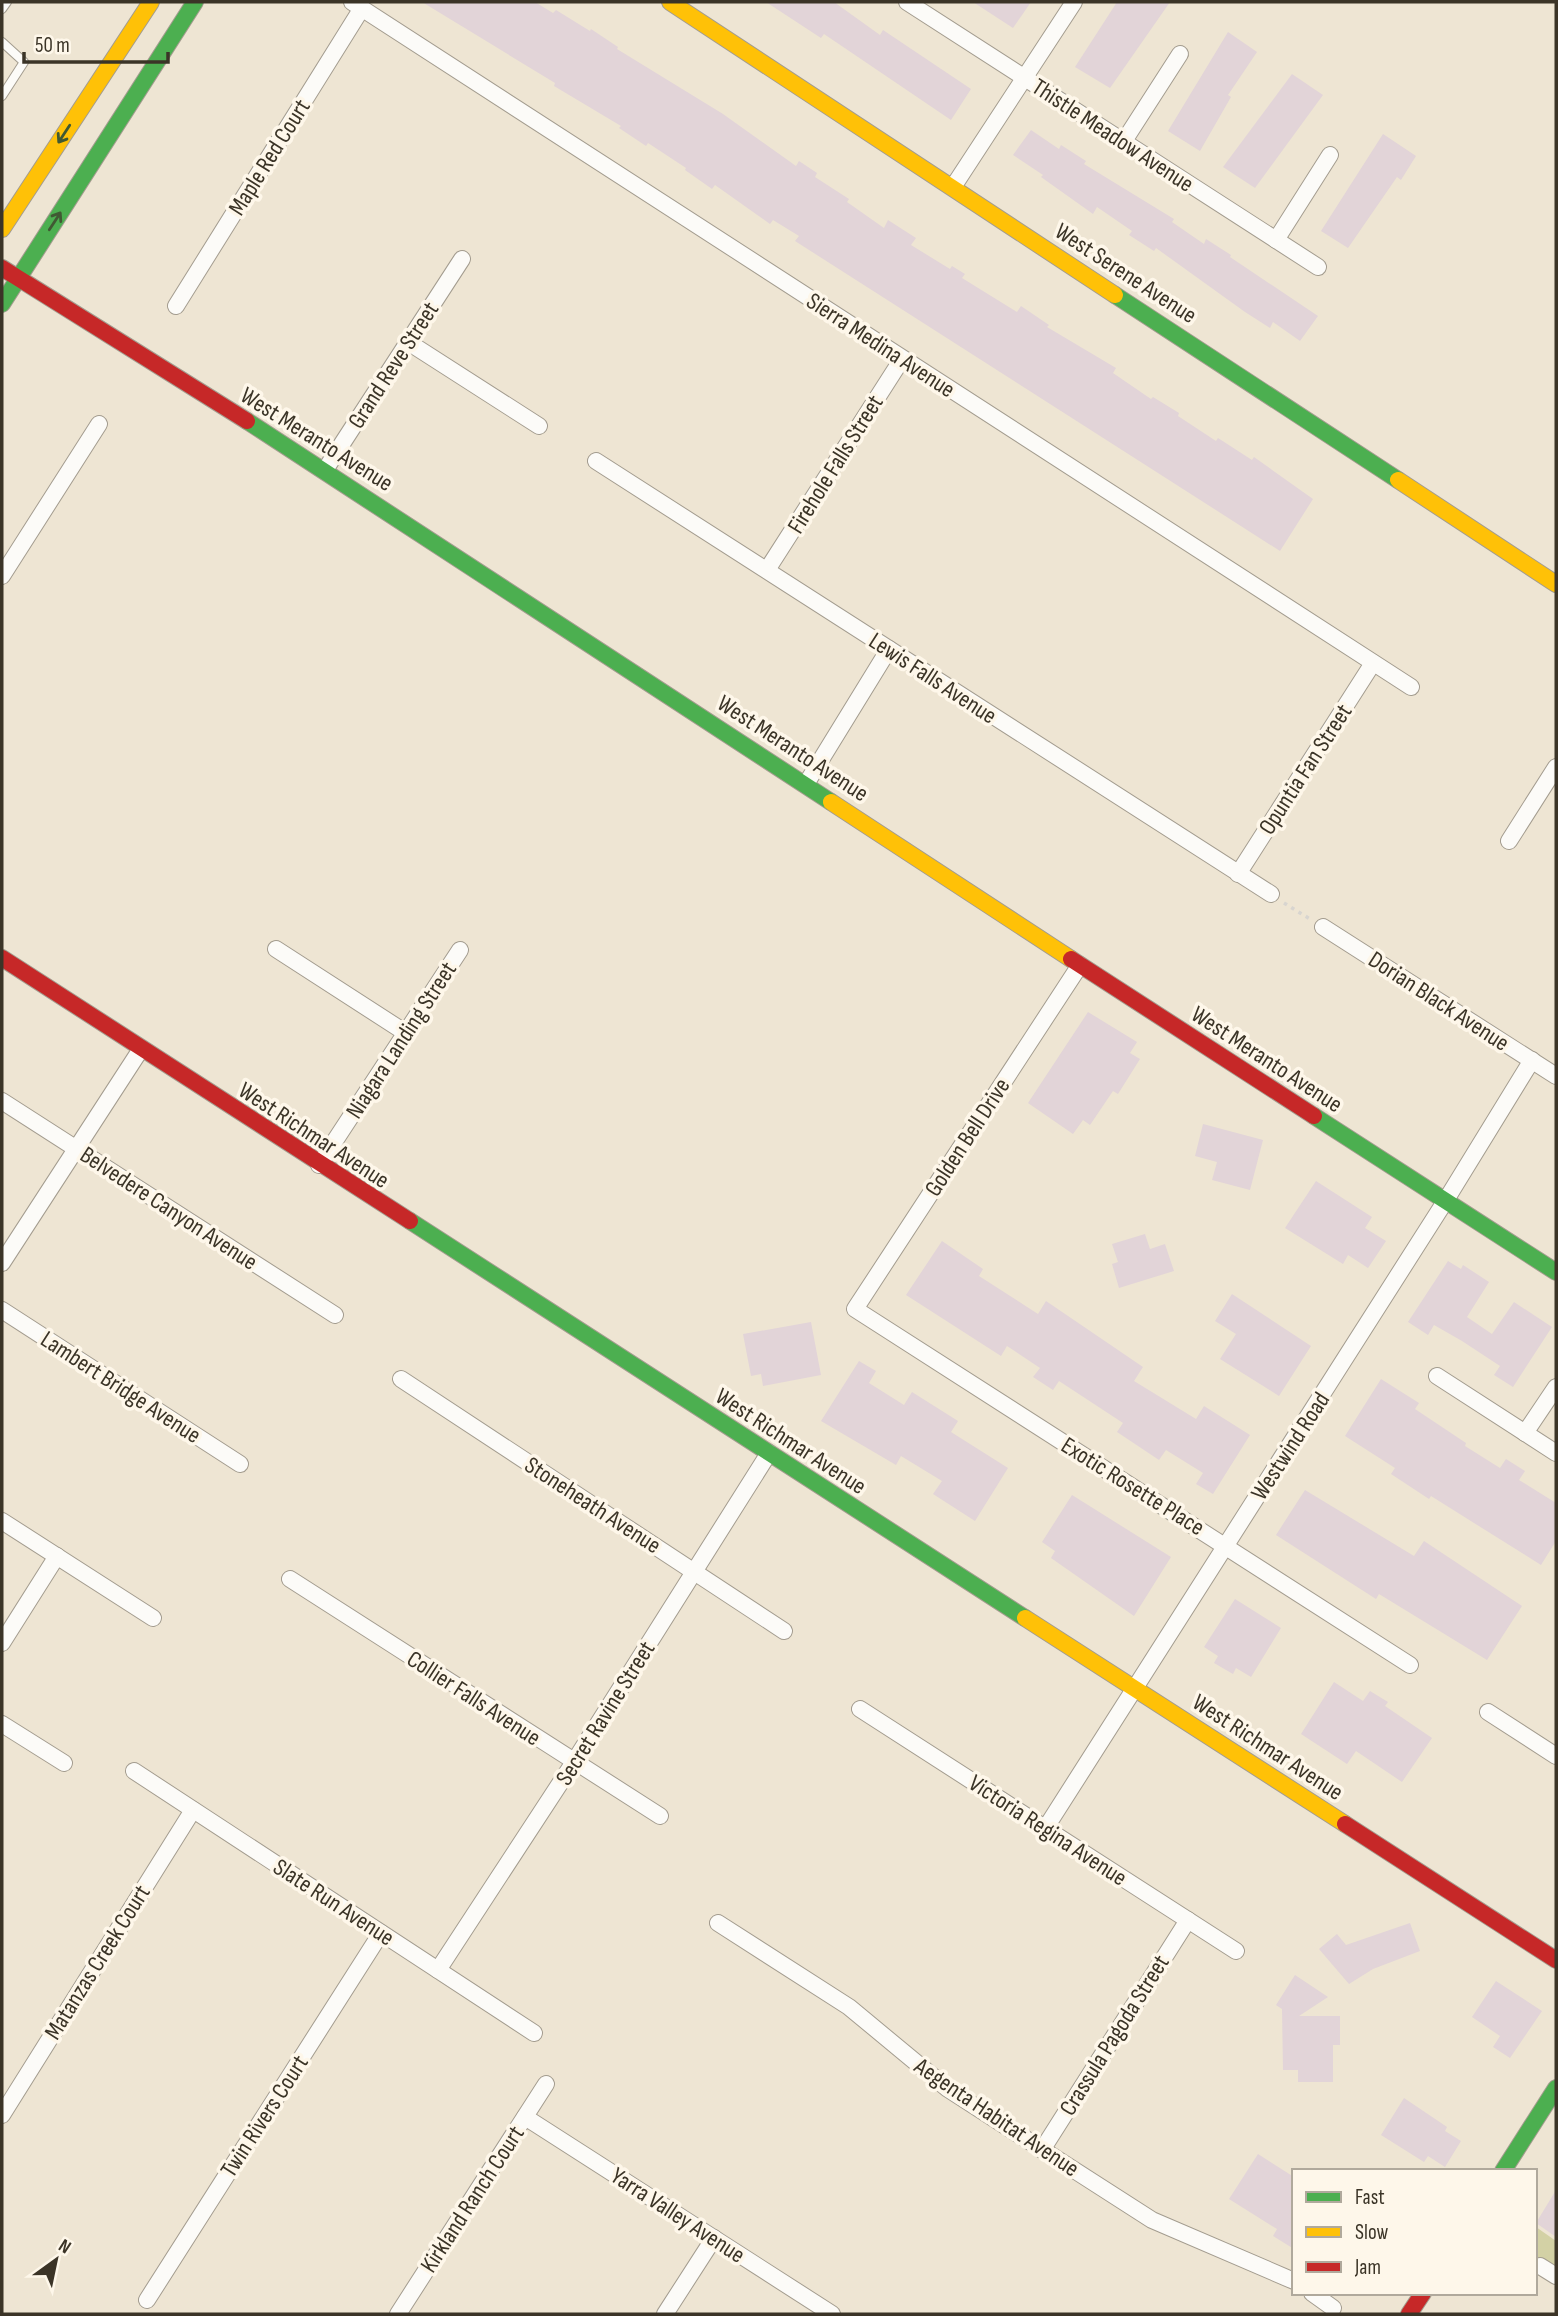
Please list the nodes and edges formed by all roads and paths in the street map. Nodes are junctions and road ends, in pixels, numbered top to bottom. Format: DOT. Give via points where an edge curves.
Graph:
graph roads {
  1 [pos="6,2"];
  2 [pos="151,2"];
  3 [pos="195,2"];
  4 [pos="670,2"];
  5 [pos="908,2"];
  6 [pos="1074,2"];
  7 [pos="357,5"];
  8 [pos="2,9"];
  9 [pos="2,42"];
  10 [pos="1180,54"];
  11 [pos="1024,78"];
  12 [pos="2,96"];
  13 [pos="1124,141"];
  14 [pos="1330,155"];
  15 [pos="953,187"];
  16 [pos="2,229"];
  17 [pos="1276,240"];
  18 [pos="462,259"];
  19 [pos="1318,267"];
  20 [pos="2,268"];
  21 [pos="19,278"];
  22 [pos="2,304"];
  23 [pos="176,306"];
  24 [pos="408,342"];
  25 [pos="902,359"];
  26 [pos="99,424"];
  27 [pos="539,426"];
  28 [pos="596,461"];
  29 [pos="325,470"];
  30 [pos="768,570"];
  31 [pos="2,576"];
  32 [pos="1556,584"];
  33 [pos="889,649"];
  34 [pos="1373,663"];
  35 [pos="1411,687"];
  36 [pos="1556,767"];
  37 [pos="806,784"];
  38 [pos="1509,841"];
  39 [pos="1238,874"];
  40 [pos="1271,894"];
  41 [pos="1322,927"];
  42 [pos="276,948"];
  43 [pos="460,950"];
  44 [pos="2,958"];
  45 [pos="1080,965"];
  46 [pos="406,1033"];
  47 [pos="141,1049"];
  48 [pos="1532,1060"];
  49 [pos="1556,1076"];
  50 [pos="2,1101"];
  51 [pos="76,1149"];
  52 [pos="319,1166"];
  53 [pos="1446,1200"];
  54 [pos="2,1263"];
  55 [pos="1556,1272"];
  56 [pos="855,1309"];
  57 [pos="2,1310"];
  58 [pos="335,1315"];
  59 [pos="1437,1376"];
  60 [pos="401,1379"];
  61 [pos="1556,1387"];
  62 [pos="1525,1433"];
  63 [pos="769,1453"];
  64 [pos="1556,1453"];
  65 [pos="240,1464"];
  66 [pos="2,1521"];
  67 [pos="1226,1545"];
  68 [pos="57,1556"];
  69 [pos="695,1571"];
  70 [pos="290,1579"];
  71 [pos="153,1618"];
  72 [pos="784,1631"];
  73 [pos="2,1643"];
  74 [pos="1410,1665"];
  75 [pos="1135,1689"];
  76 [pos="860,1709"];
  77 [pos="1488,1712"];
  78 [pos="2,1724"];
  79 [pos="1556,1756"];
  80 [pos="574,1762"];
  81 [pos="64,1763"];
  82 [pos="134,1771"];
  83 [pos="193,1810"];
  84 [pos="660,1816"];
  85 [pos="1045,1829"];
  86 [pos="1188,1920"];
  87 [pos="719,1923"];
  88 [pos="381,1933"];
  89 [pos="1236,1951"];
  90 [pos="1556,1960"];
  91 [pos="438,1970"];
  92 [pos="534,2033"];
  93 [pos="546,2084"];
  94 [pos="1556,2088"];
  95 [pos="2,2115"];
  96 [pos="525,2117"];
  97 [pos="1042,2150"];
  98 [pos="1504,2169"];
  99 [pos="714,2238"];
  100 [pos="1540,2266"];
  101 [pos="1556,2276"];
  102 [pos="1292,2280"];
  103 [pos="1315,2295"];
  104 [pos="1422,2295"];
  105 [pos="147,2300"];
  106 [pos="1332,2308"];
  107 [pos="398,2314"];
  108 [pos="665,2314"];
  109 [pos="832,2314"];
  110 [pos="1409,2314"];
  1 -- 8 [label="lane"];
  2 -- 16 [label="street, one-way"];
  21 -- 3 [label="street, one-way"];
  4 -- 15 [label="street, West Serene Avenue"];
  5 -- 11 [label="street, Thistle Meadow Avenue"];
  6 -- 11 [label="street"];
  7 -- 23 [label="street, Maple Red Court"];
  7 -- 25 [label="street, Sierra Medina Avenue"];
  9 -- 12 [label="lane" via="24,62"];
  10 -- 13 [label="street"];
  11 -- 13 [label="street, Thistle Meadow Avenue"];
  11 -- 15 [label="street"];
  13 -- 17 [label="street, Thistle Meadow Avenue"];
  14 -- 17 [label="street"];
  15 -- 32 [label="street, West Serene Avenue"];
  17 -- 19 [label="street, Thistle Meadow Avenue"];
  18 -- 24 [label="street, Grand Reve Street"];
  20 -- 21 [label="street, West Meranto Avenue"];
  21 -- 22 [label="street"];
  21 -- 29 [label="street, West Meranto Avenue"];
  24 -- 27 [label="street"];
  24 -- 29 [label="street, Grand Reve Street"];
  25 -- 30 [label="street, Firehole Falls Street"];
  25 -- 34 [label="street, Sierra Medina Avenue"];
  26 -- 31 [label="street"];
  28 -- 30 [label="street, Lewis Falls Avenue"];
  29 -- 37 [label="street, West Meranto Avenue"];
  30 -- 33 [label="street, Lewis Falls Avenue"];
  33 -- 37 [label="street"];
  33 -- 39 [label="street, Lewis Falls Avenue"];
  34 -- 35 [label="street, Sierra Medina Avenue"];
  34 -- 39 [label="street, Opuntia Fan Street"];
  36 -- 38 [label="street"];
  37 -- 45 [label="street, West Meranto Avenue"];
  39 -- 40 [label="street, Lewis Falls Avenue"];
  40 -- 41 [label="path"];
  41 -- 48 [label="street, Dorian Black Avenue"];
  42 -- 46 [label="street"];
  43 -- 46 [label="street, Niagara Landing Street"];
  44 -- 47 [label="street, West Richmar Avenue"];
  45 -- 53 [label="street, West Meranto Avenue"];
  45 -- 56 [label="street, Golden Bell Drive"];
  46 -- 52 [label="street, Niagara Landing Street"];
  47 -- 51 [label="street"];
  47 -- 52 [label="street, West Richmar Avenue"];
  48 -- 49 [label="street, Dorian Black Avenue"];
  48 -- 53 [label="street, Westwind Road"];
  50 -- 51 [label="street, Belvedere Canyon Avenue"];
  51 -- 54 [label="street"];
  51 -- 58 [label="street, Belvedere Canyon Avenue"];
  52 -- 63 [label="street, West Richmar Avenue"];
  53 -- 55 [label="street, West Meranto Avenue"];
  53 -- 67 [label="street, Westwind Road"];
  56 -- 67 [label="street, Exotic Rosette Place"];
  57 -- 65 [label="street, Lambert Bridge Avenue"];
  59 -- 62 [label="street"];
  60 -- 69 [label="street, Stoneheath Avenue"];
  61 -- 62 [label="street"];
  62 -- 64 [label="street"];
  63 -- 69 [label="street, Secret Ravine Street"];
  63 -- 75 [label="street, West Richmar Avenue"];
  66 -- 68 [label="street"];
  67 -- 74 [label="street, Exotic Rosette Place"];
  67 -- 75 [label="street, Westwind Road"];
  68 -- 71 [label="street"];
  68 -- 73 [label="street"];
  69 -- 72 [label="street, Stoneheath Avenue"];
  69 -- 80 [label="street, Secret Ravine Street"];
  70 -- 80 [label="street, Collier Falls Avenue"];
  75 -- 85 [label="street, Westwind Road"];
  75 -- 90 [label="street, West Richmar Avenue"];
  76 -- 85 [label="street, Victoria Regina Avenue"];
  77 -- 79 [label="street"];
  78 -- 81 [label="street"];
  80 -- 84 [label="street, Collier Falls Avenue"];
  80 -- 91 [label="street, Secret Ravine Street"];
  82 -- 83 [label="street, Slate Run Avenue"];
  83 -- 88 [label="street, Slate Run Avenue"];
  83 -- 95 [label="street, Matanzas Creek Court"];
  85 -- 86 [label="street, Victoria Regina Avenue"];
  86 -- 89 [label="street, Victoria Regina Avenue"];
  86 -- 97 [label="street, Crassula Pagoda Street"];
  87 -- 97 [label="street, Aegenta Habitat Avenue" via="849,2007 948,2089"];
  88 -- 91 [label="street, Slate Run Avenue"];
  88 -- 105 [label="street, Twin Rivers Court"];
  91 -- 92 [label="street, Slate Run Avenue"];
  93 -- 96 [label="street, Kirkland Ranch Court"];
  94 -- 98 [label="street"];
  96 -- 99 [label="street, Yarra Valley Avenue"];
  96 -- 107 [label="street, Kirkland Ranch Court"];
  97 -- 102 [label="street, Aegenta Habitat Avenue" via="1152,2220"];
  99 -- 108 [label="street"];
  99 -- 109 [label="street, Yarra Valley Avenue"];
  100 -- 101 [label="street"];
  103 -- 106 [label="street"];
  104 -- 110 [label="street"];
}
